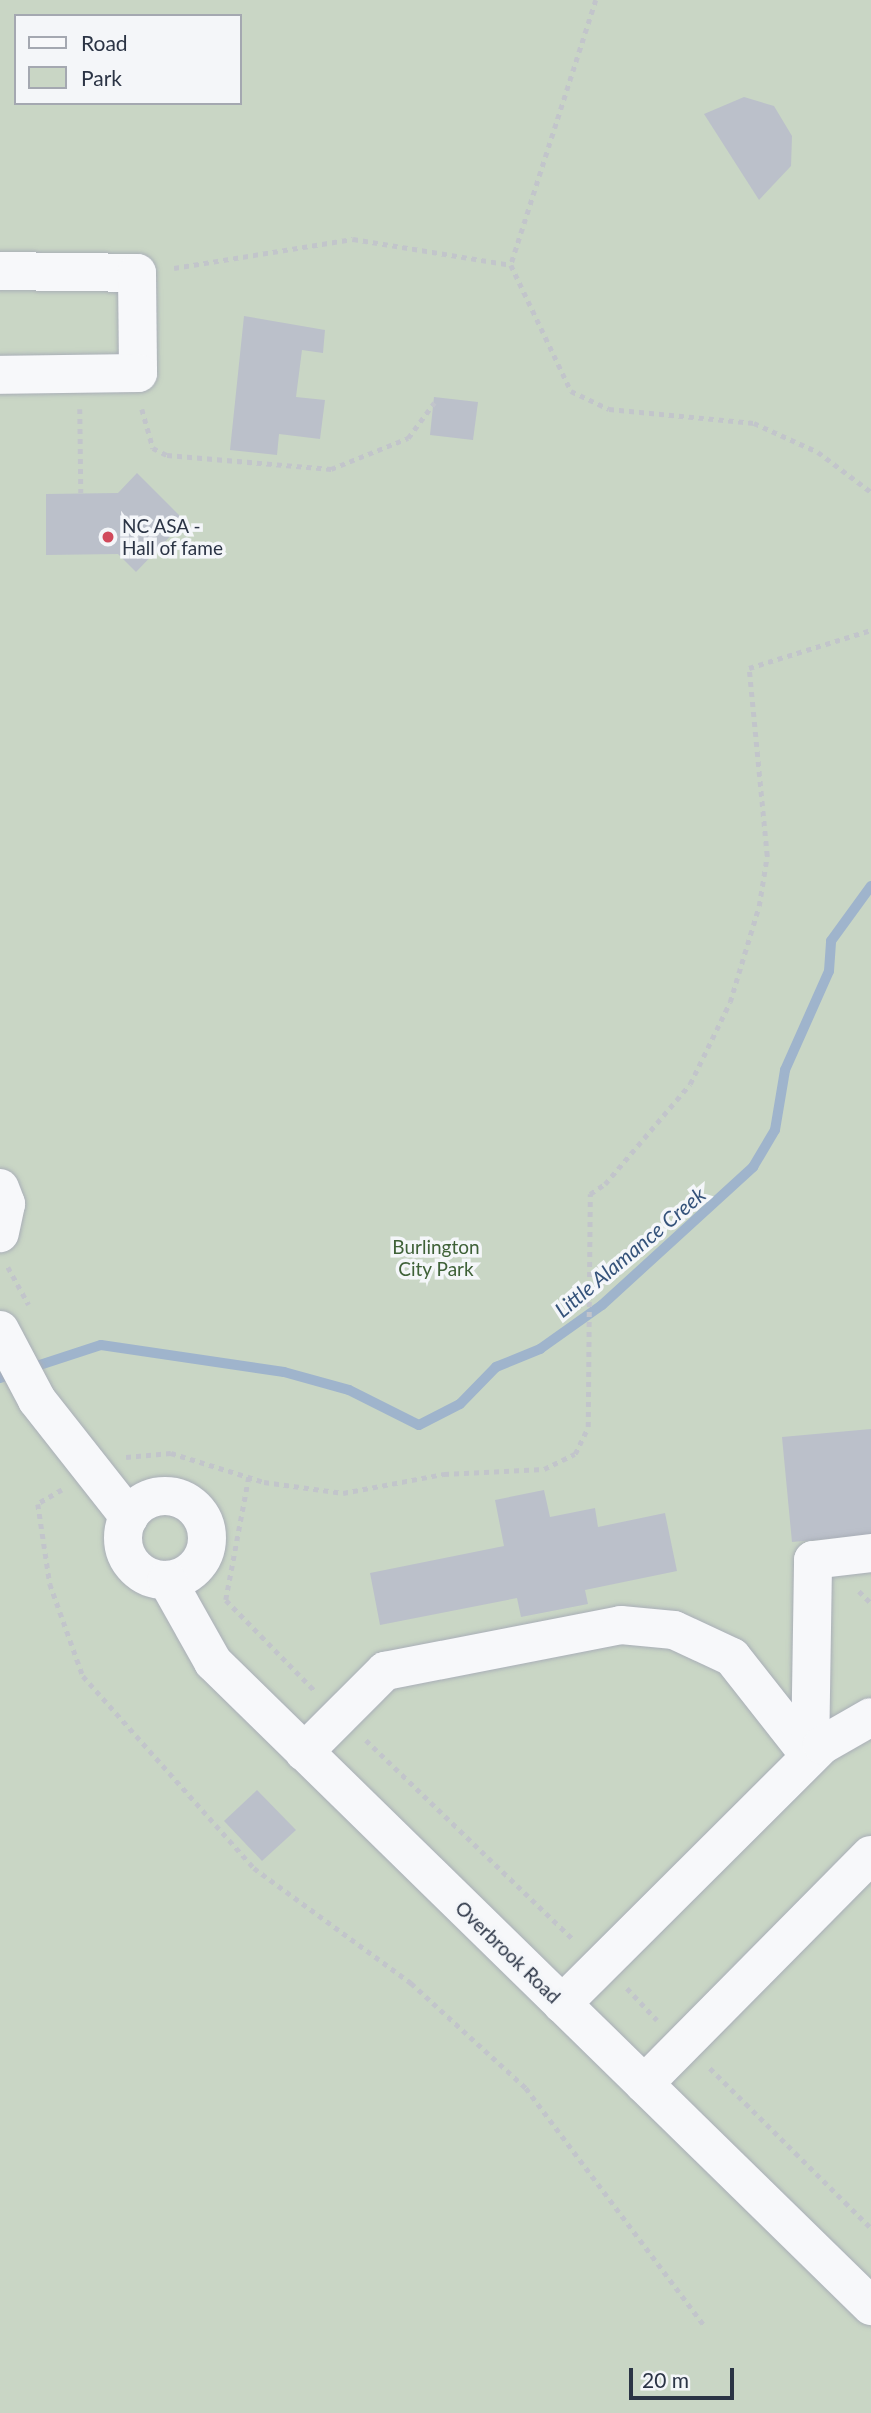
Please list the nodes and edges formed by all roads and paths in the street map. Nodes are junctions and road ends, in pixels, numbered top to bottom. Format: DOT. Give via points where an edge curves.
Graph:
graph roads {
  1 [pos="596,3"];
  2 [pos="511,265"];
  3 [pos="166,269"];
  4 [pos="0,271"];
  5 [pos="79,373"];
  6 [pos="138,373"];
  7 [pos="0,375"];
  8 [pos="434,403"];
  9 [pos="871,492"];
  10 [pos="81,493"];
  11 [pos="871,630"];
  12 [pos="0,1188"];
  13 [pos="6,1243"];
  14 [pos="37,1319"];
  15 [pos="0,1330"];
  16 [pos="90,1474"];
  17 [pos="249,1477"];
  18 [pos="129,1517"];
  19 [pos="871,1553"];
  20 [pos="167,1580"];
  21 [pos="341,1716"];
  22 [pos="871,1717"];
  23 [pos="304,1752"];
  24 [pos="810,1756"];
  25 [pos="871,1855"];
  26 [pos="602,1964"];
  27 [pos="562,2004"];
  28 [pos="683,2045"];
  29 [pos="644,2084"];
  30 [pos="871,2228"];
  31 [pos="871,2306"];
  32 [pos="705,2326"];
  1 -- 2 [label="path"];
  2 -- 3 [label="path" via="353,239"];
  2 -- 9 [label="path" via="571,391 609,409 754,424 818,452"];
  4 -- 6 [label="street" via="137,273"];
  5 -- 6 [label="street"];
  5 -- 7 [label="street"];
  5 -- 10 [label="path"];
  6 -- 8 [label="path" via="143,430 153,448 167,455 331,469 408,438"];
  11 -- 17 [label="path" via="749,668 768,856 759,906 730,1002 690,1084 606,1184 590,1194 588,1427 575,1454 544,1469 444,1474 343,1493"];
  12 -- 13 [label="street" via="6,1204"];
  13 -- 14 [label="path" via="5,1262"];
  15 -- 16 [label="street" via="37,1400"];
  16 -- 17 [label="path" via="131,1454 171,1453"];
  16 -- 18 [label="street"];
  16 -- 32 [label="path" via="38,1504 50,1584 83,1676 254,1868 411,1983 526,2088"];
  17 -- 21 [label="path" via="226,1600"];
  18 -- 20 [label="street" via="123,1542 133,1565"];
  18 -- 20 [label="street" via="151,1498 165,1496 179,1498 201,1516 207,1529 203,1558 188,1574"];
  19 -- 24 [label="street" via="813,1560"];
  20 -- 23 [label="street, Overbrook Road" via="212,1662"];
  21 -- 23 [label="street"];
  21 -- 24 [label="street" via="386,1671 642,1626 674,1630 732,1657"];
  21 -- 26 [label="path"];
  22 -- 24 [label="street"];
  23 -- 27 [label="street, Overbrook Road"];
  24 -- 26 [label="street"];
  25 -- 28 [label="street"];
  26 -- 27 [label="street"];
  26 -- 28 [label="path"];
  27 -- 29 [label="street, Overbrook Road"];
  28 -- 29 [label="street"];
  28 -- 30 [label="path"];
  29 -- 31 [label="street, Overbrook Road"];
}
